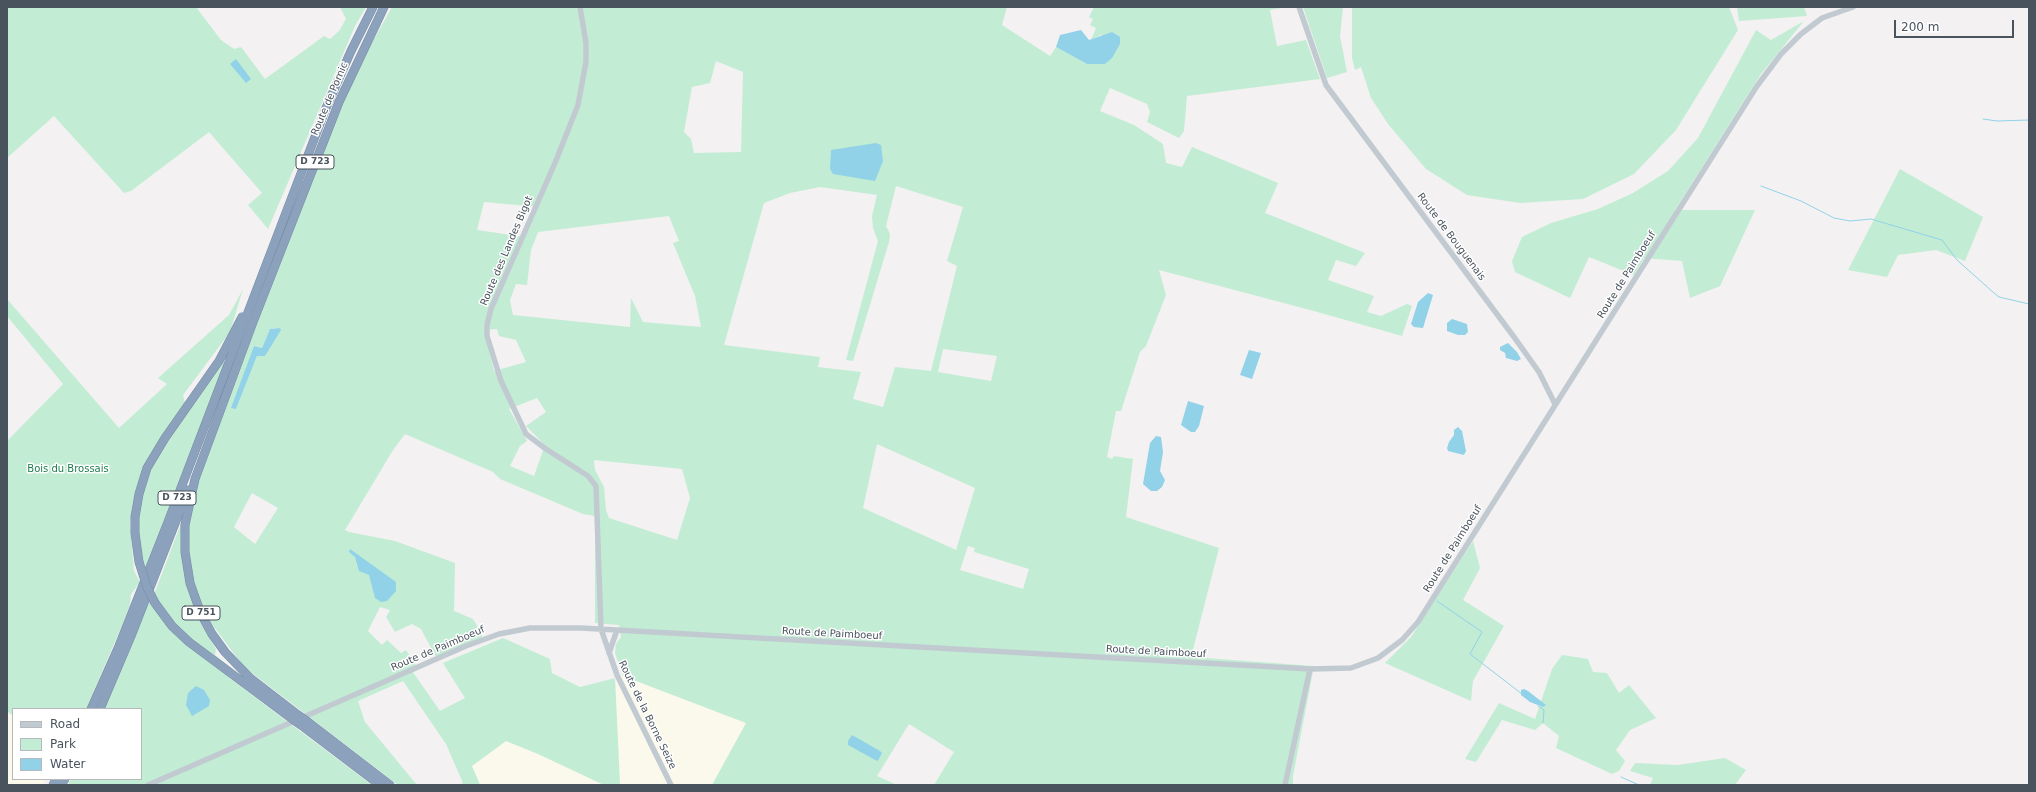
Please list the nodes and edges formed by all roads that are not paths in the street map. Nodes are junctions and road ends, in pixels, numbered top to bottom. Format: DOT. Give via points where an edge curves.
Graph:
graph roads {
  1 [pos="373,7"];
  2 [pos="384,7"];
  3 [pos="580,7"];
  4 [pos="1299,7"];
  5 [pos="1853,7"];
  6 [pos="257,286"];
  7 [pos="1556,404"];
  8 [pos="210,434"];
  9 [pos="601,629"];
  10 [pos="617,630"];
  11 [pos="609,653"];
  12 [pos="1310,669"];
  13 [pos="91,708"];
  14 [pos="100,708"];
  15 [pos="294,716"];
  16 [pos="304,724"];
  17 [pos="148,785"];
  18 [pos="380,785"];
  19 [pos="390,785"];
  20 [pos="670,785"];
  21 [pos="1285,785"];
  1 -- 6 [label="highway, Route de Pornic / D 723" via="332,93"];
  2 -- 8 [label="highway, Route de Pornic / D 723" via="339,102"];
  3 -- 9 [label="street, Route des Landes Bigot" via="586,43 584,80 578,105 492,309 487,325 487,336 500,380 524,430 546,449 588,476 596,486"];
  4 -- 7 [label="street, Route de Bouguenais" via="1326,85 1514,337 1539,372"];
  5 -- 7 [label="street, Route de Paimboeuf" via="1831,14 1813,24 1781,54 1754,92"];
  6 -- 13 [label="highway, D 723" via="156,552"];
  6 -- 15 [label="highway, D 751, bridge" via="218,361 147,468 140,488 135,534 139,562 147,587 172,626 189,642"];
  7 -- 12 [label="street, Route de Paimboeuf" via="1418,622 1402,640 1378,658 1360,666"];
  8 -- 14 [label="highway, D 723"];
  8 -- 15 [label="highway, D 751" via="190,496 185,525 186,564 193,593 206,624 226,652 250,678"];
  9 -- 10 [label="street, Route de Paimboeuf"];
  9 -- 11 [label="street, Route de la Borne Seize"];
  9 -- 17 [label="street, Route de Paimboeuf" via="556,626 499,634"];
  10 -- 11 [label="street"];
  10 -- 12 [label="street, Route de Paimboeuf"];
  11 -- 20 [label="street, Route de la Borne Seize"];
  12 -- 21 [label="street"];
  15 -- 16 [label="highway, D 751, bridge"];
  16 -- 18 [label="highway, D 751"];
  16 -- 19 [label="highway, D 751"];
}
